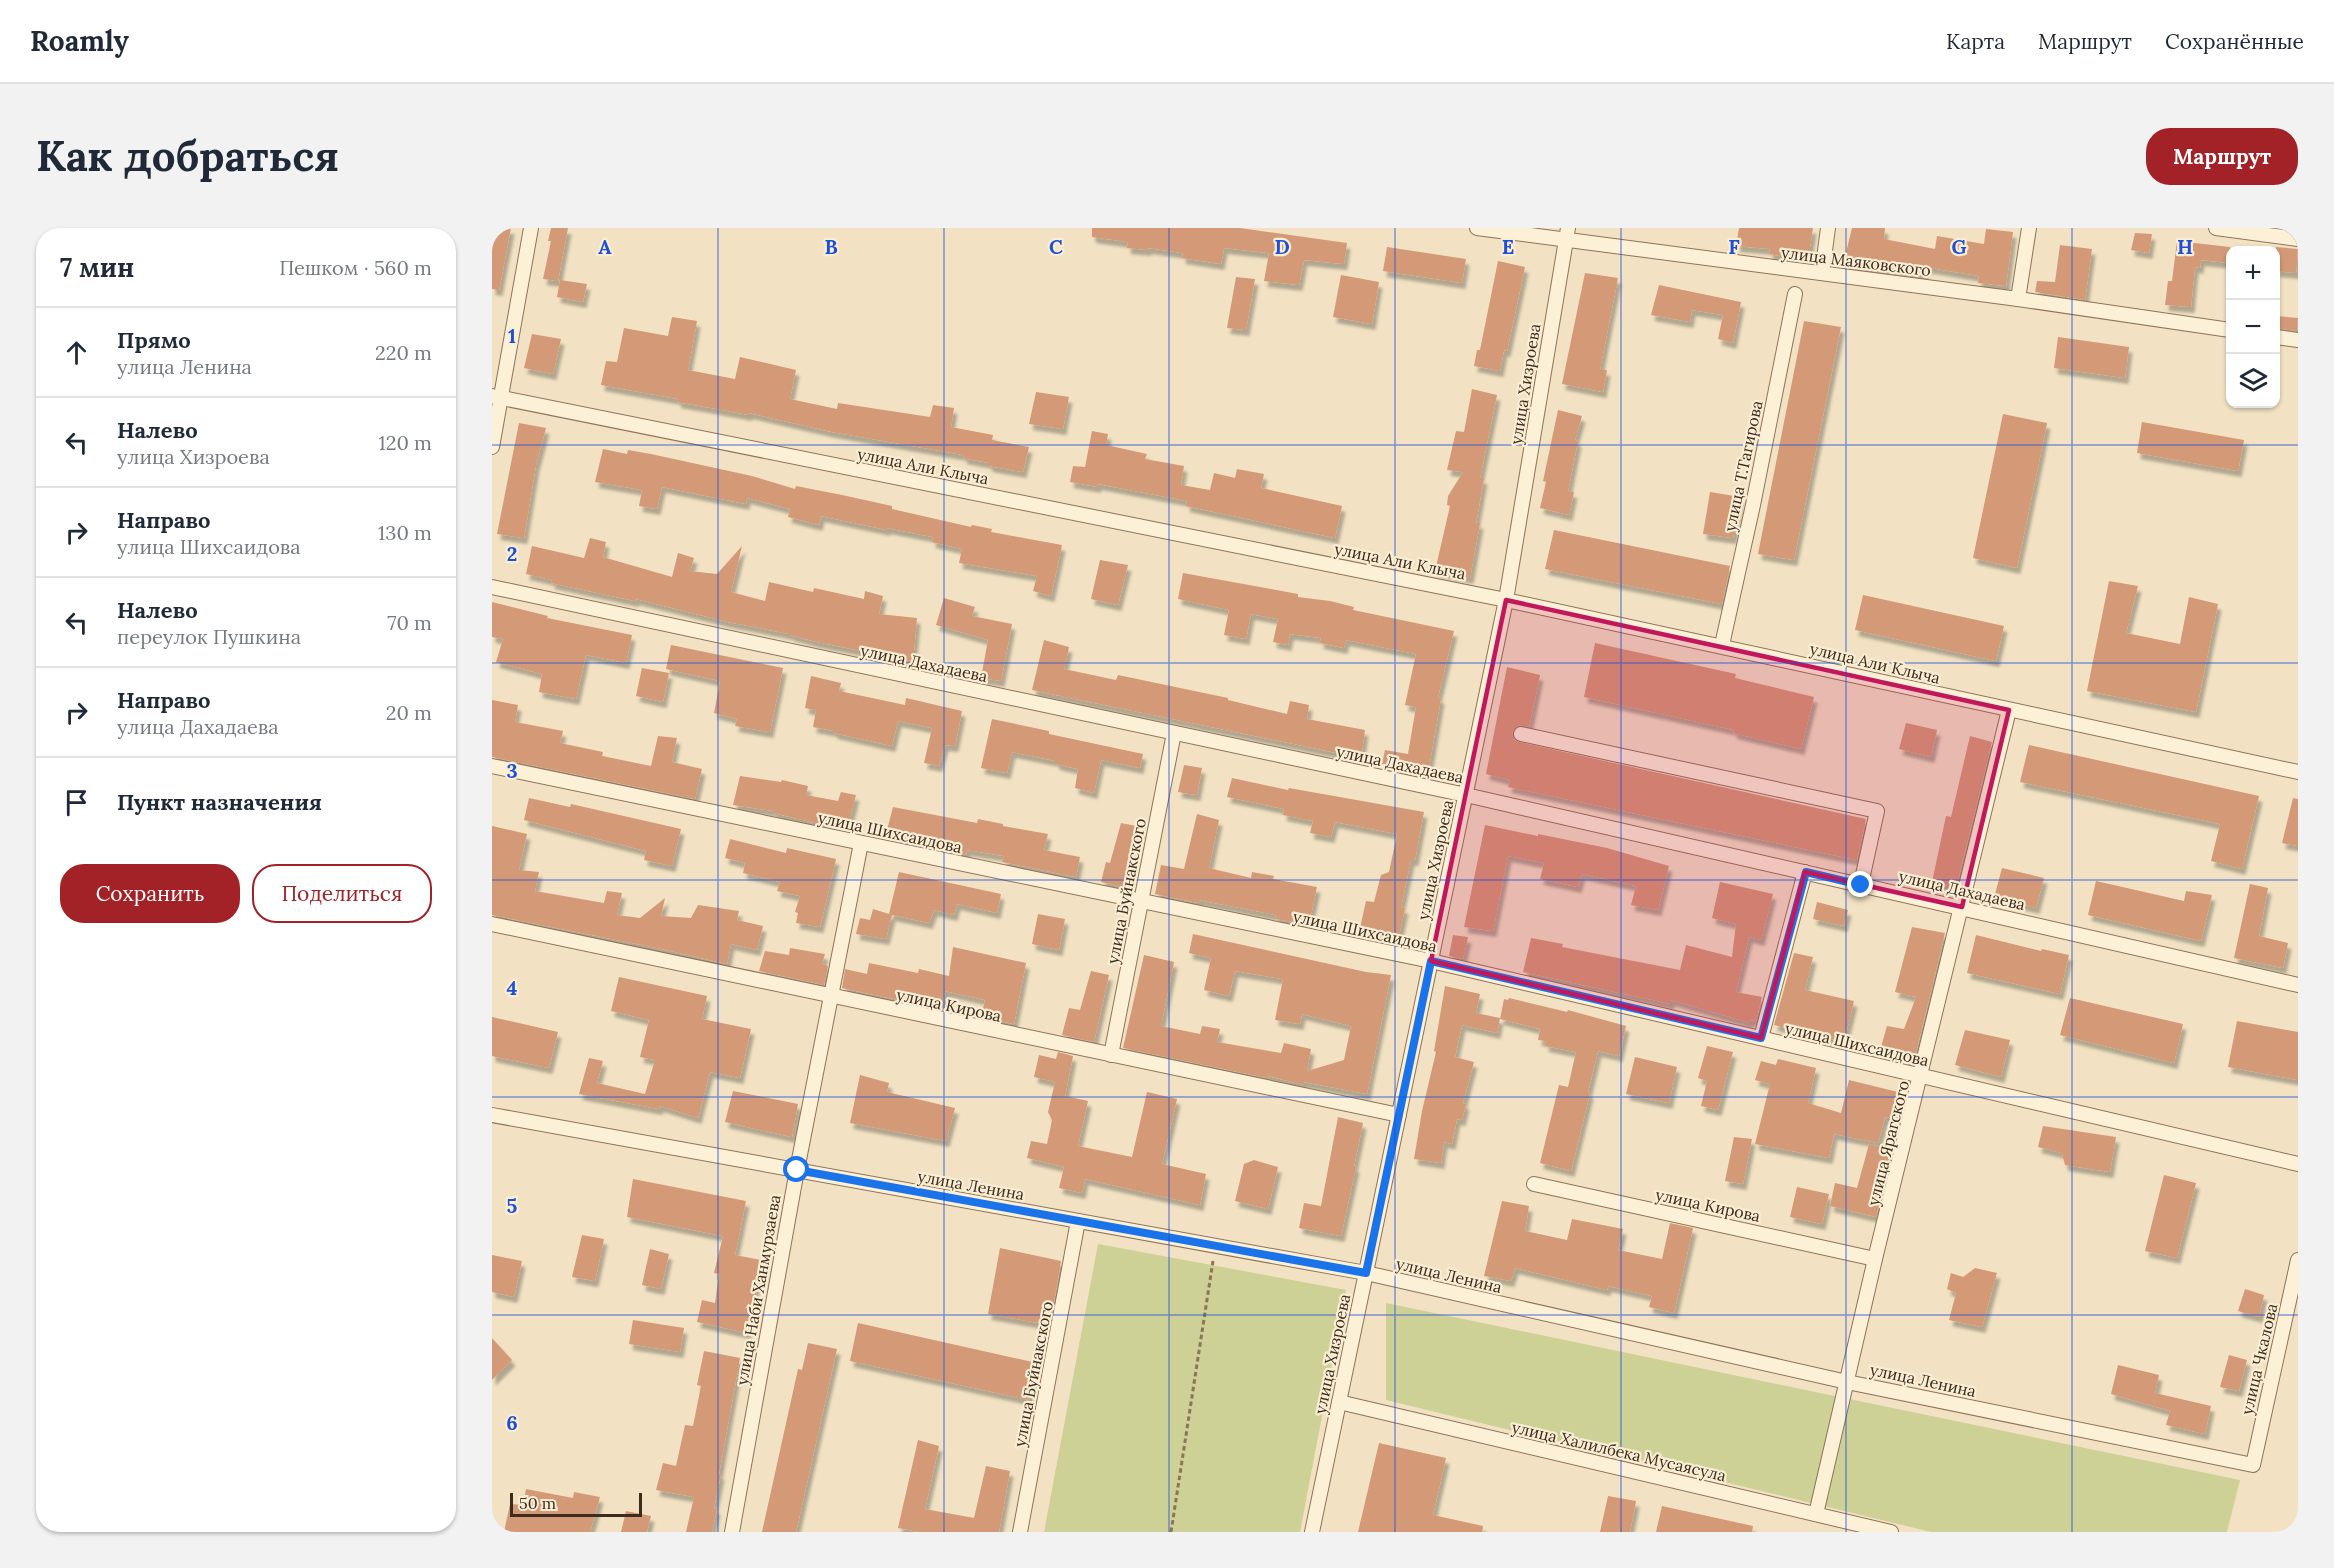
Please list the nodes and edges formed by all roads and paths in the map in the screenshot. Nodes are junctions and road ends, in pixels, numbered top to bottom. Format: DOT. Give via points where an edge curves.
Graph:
graph roads {
  1 [pos="531,228"];
  2 [pos="1477,228"];
  3 [pos="1828,228"];
  4 [pos="2029,228"];
  5 [pos="2216,228"];
  6 [pos="1567,234"];
  7 [pos="2289,235"];
  8 [pos="1822,273"];
  9 [pos="1795,294"];
  10 [pos="2018,299"];
  11 [pos="2226,329"];
  12 [pos="2280,338"];
  13 [pos="2298,340"];
  14 [pos="497,398"];
  15 [pos="492,447"];
  16 [pos="492,587"];
  17 [pos="1506,600"];
  18 [pos="1722,645"];
  19 [pos="2010,710"];
  20 [pos="1174,733"];
  21 [pos="1521,734"];
  22 [pos="492,766"];
  23 [pos="2298,772"];
  24 [pos="1466,795"];
  25 [pos="861,843"];
  26 [pos="1806,872"];
  27 [pos="1861,885"];
  28 [pos="1140,902"];
  29 [pos="1962,907"];
  30 [pos="492,924"];
  31 [pos="1431,961"];
  32 [pos="2298,985"];
  33 [pos="831,997"];
  34 [pos="1761,1038"];
  35 [pos="1111,1055"];
  36 [pos="1922,1076"];
  37 [pos="492,1114"];
  38 [pos="1399,1115"];
  39 [pos="2298,1164"];
  40 [pos="797,1170"];
  41 [pos="1534,1184"];
  42 [pos="1078,1221"];
  43 [pos="1216,1246"];
  44 [pos="1875,1259"];
  45 [pos="2298,1260"];
  46 [pos="1366,1273"];
  47 [pos="1847,1382"];
  48 [pos="1339,1402"];
  49 [pos="2253,1465"];
  50 [pos="1816,1514"];
  51 [pos="732,1532"];
  52 [pos="1020,1532"];
  53 [pos="1171,1532"];
  54 [pos="1312,1532"];
  55 [pos="1891,1532"];
  1 -- 14 [label="street"];
  2 -- 6 [label="street, улица Маяковского"];
  3 -- 8 [label="street"];
  4 -- 10 [label="street"];
  5 -- 7 [label="street"];
  6 -- 8 [label="street, улица Маяковского"];
  6 -- 17 [label="street, улица Хизроева"];
  8 -- 10 [label="street, улица Маяковского"];
  9 -- 18 [label="street, улица Т.Тагирова"];
  10 -- 11 [label="street, улица Маяковского"];
  12 -- 13 [label="street"];
  14 -- 15 [label="street"];
  14 -- 17 [label="street, улица Али Клыча"];
  16 -- 20 [label="street, улица Дахадаева"];
  17 -- 18 [label="street, улица Али Клыча"];
  17 -- 24 [label="street, улица Хизроева"];
  18 -- 19 [label="street, улица Али Клыча"];
  19 -- 23 [label="street, улица Али Клыча"];
  19 -- 29 [label="street, улица Ярагского"];
  20 -- 24 [label="street, улица Дахадаева"];
  20 -- 28 [label="street, улица Буйнакского"];
  21 -- 27 [label="street" via="1877,812"];
  22 -- 25 [label="street, улица Шихсаидова"];
  24 -- 26 [label="street, улица Дахадаева"];
  24 -- 31 [label="street, улица Хизроева"];
  25 -- 28 [label="street, улица Шихсаидова"];
  25 -- 33 [label="street, улица Наби Ханмурзаева"];
  26 -- 27 [label="street, улица Дахадаева"];
  26 -- 34 [label="street"];
  27 -- 29 [label="street, улица Дахадаева"];
  28 -- 31 [label="street, улица Шихсаидова"];
  28 -- 35 [label="street, улица Буйнакского"];
  29 -- 32 [label="street, улица Дахадаева"];
  29 -- 36 [label="street, улица Ярагского"];
  30 -- 33 [label="street, улица Кирова"];
  31 -- 34 [label="street, улица Шихсаидова"];
  31 -- 38 [label="street, улица Хизроева"];
  33 -- 35 [label="street, улица Кирова"];
  33 -- 40 [label="street, улица Наби Ханмурзаева"];
  34 -- 36 [label="street, улица Шихсаидова"];
  35 -- 38 [label="street, улица Кирова"];
  36 -- 39 [label="street, улица Шихсаидова"];
  36 -- 44 [label="street, улица Ярагского"];
  37 -- 40 [label="street, улица Ленина"];
  38 -- 46 [label="street, улица Хизроева"];
  40 -- 42 [label="street, улица Ленина"];
  40 -- 51 [label="street, улица Наби Ханмурзаева"];
  41 -- 44 [label="street, улица Кирова"];
  42 -- 43 [label="street, улица Ленина"];
  42 -- 52 [label="street, улица Буйнакского"];
  43 -- 46 [label="street, улица Ленина"];
  43 -- 53 [label="path"];
  44 -- 47 [label="street, улица Ярагского"];
  45 -- 49 [label="street, улица Чкалова"];
  46 -- 47 [label="street, улица Ленина"];
  46 -- 48 [label="street, улица Хизроева"];
  47 -- 49 [label="street, улица Ленина"];
  47 -- 50 [label="street, улица Ярагского"];
  48 -- 50 [label="street, улица Халилбека Мусаясула"];
  48 -- 54 [label="street, улица Хизроева"];
  50 -- 55 [label="street, улица Халилбека Мусаясула"];
}
